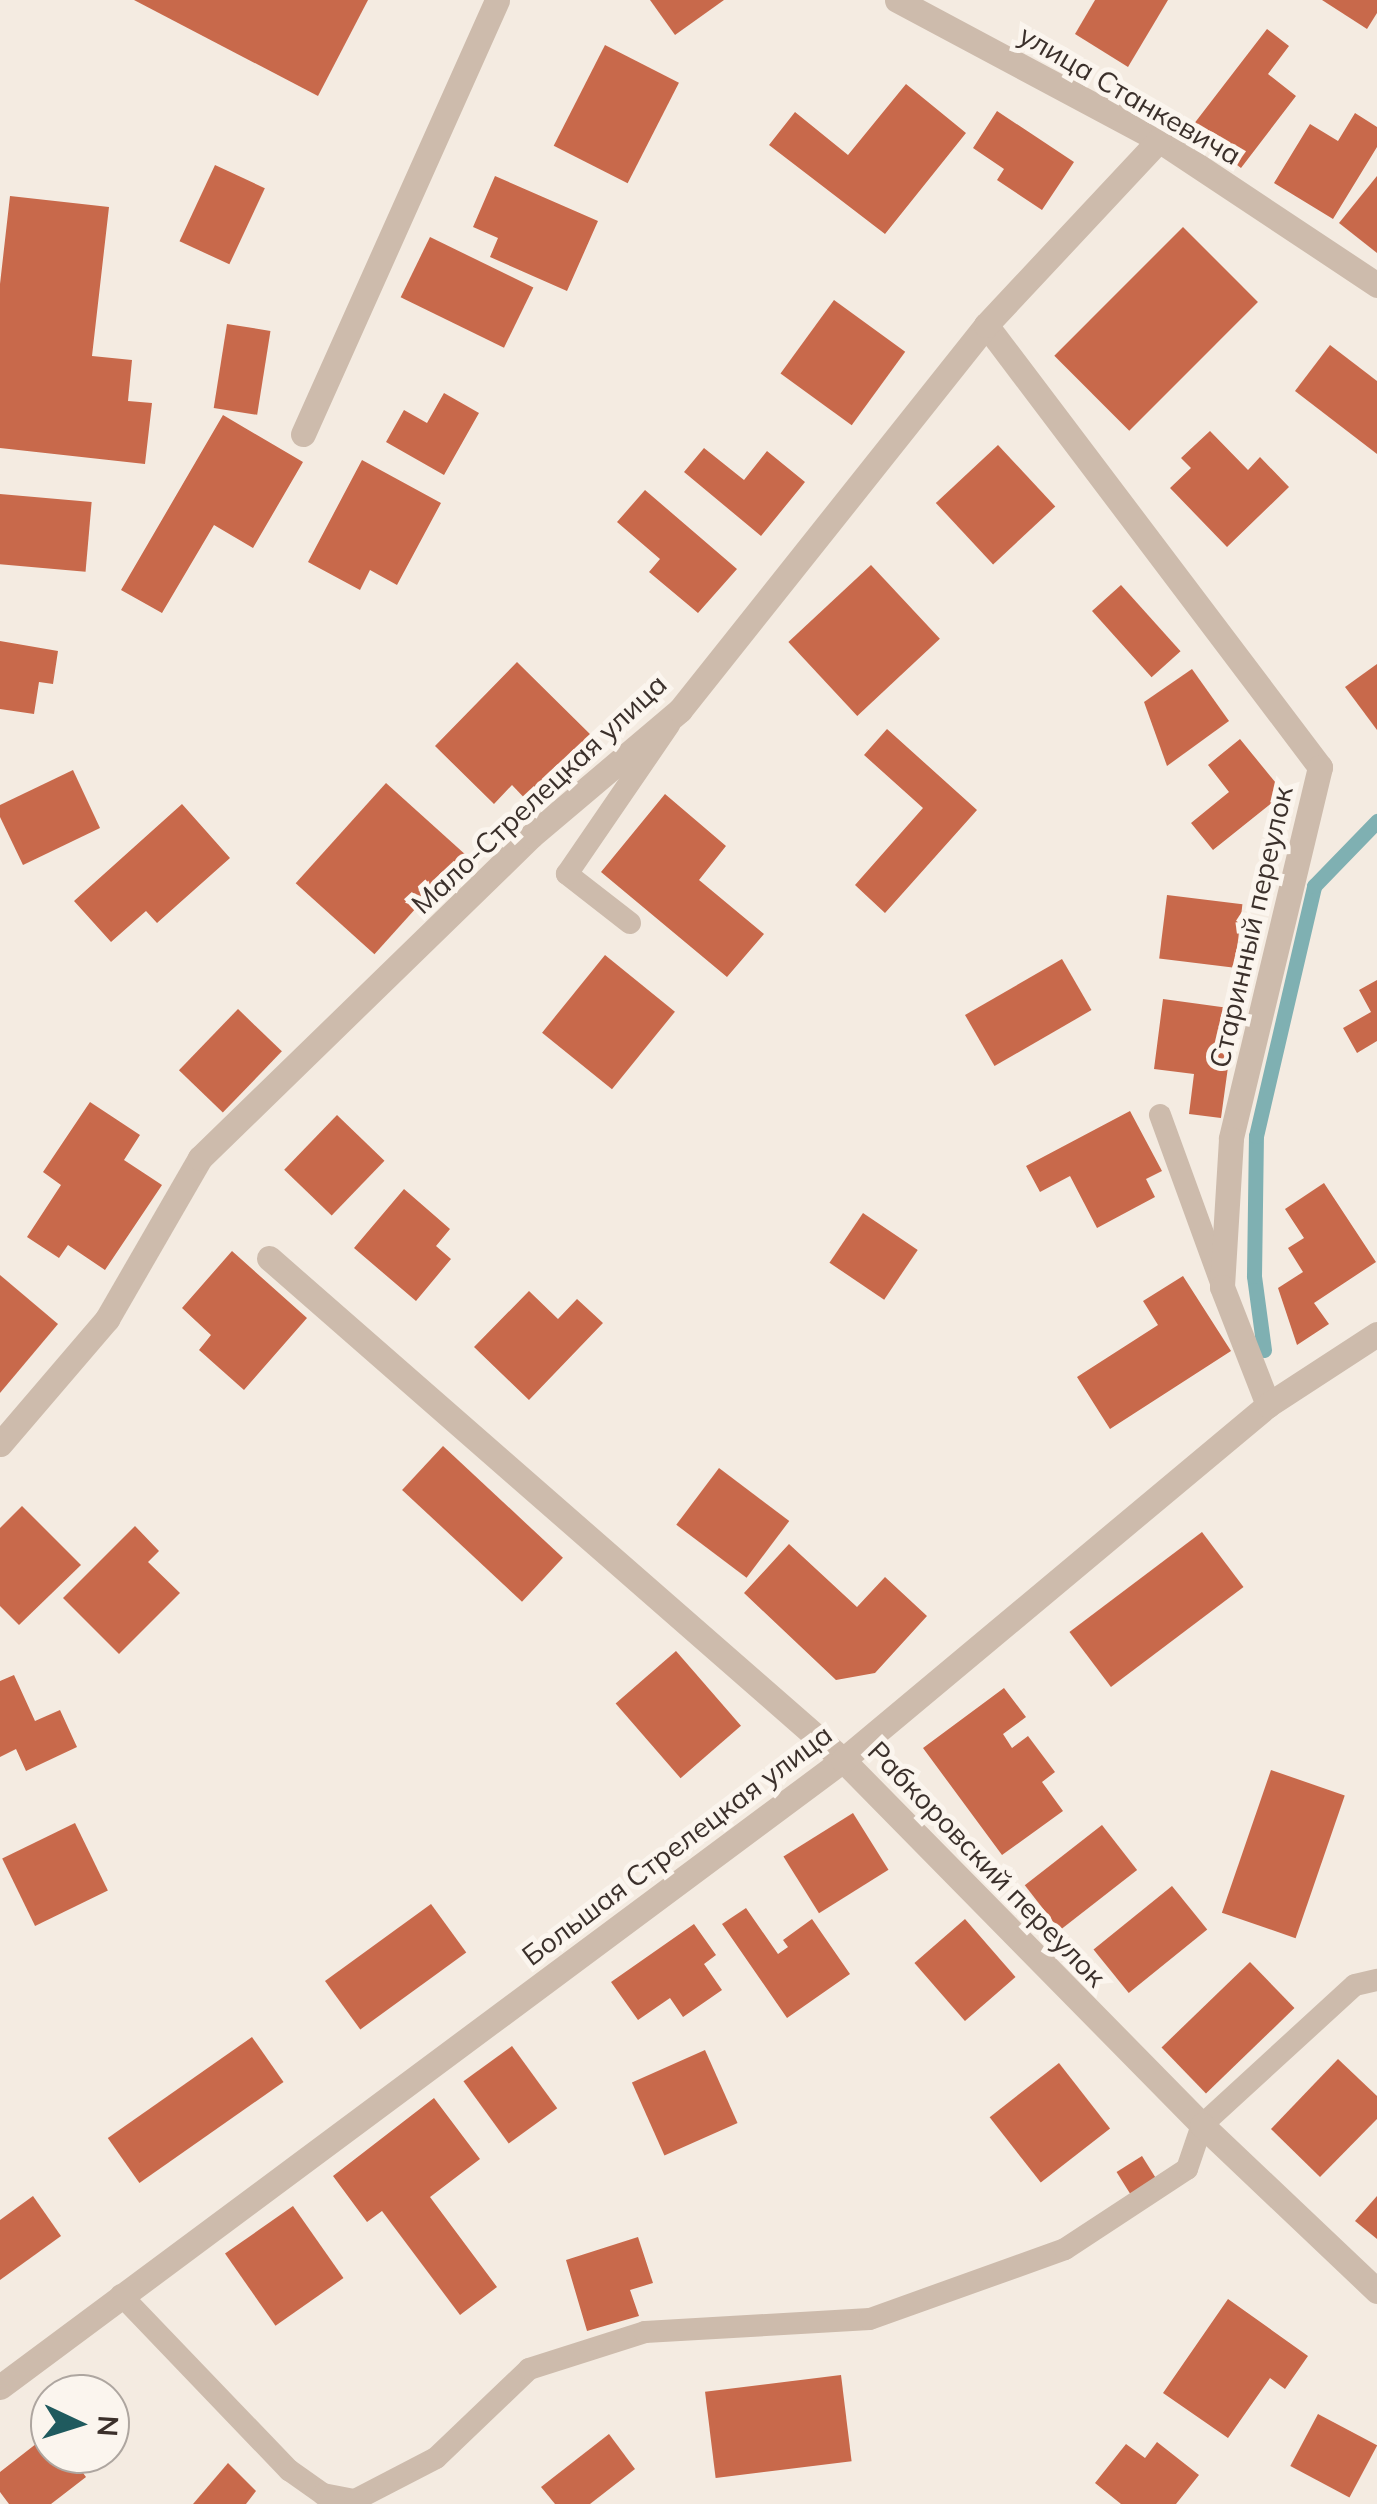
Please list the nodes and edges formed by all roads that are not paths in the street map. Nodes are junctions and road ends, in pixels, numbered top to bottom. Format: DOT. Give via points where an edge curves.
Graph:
graph roads {
  1 [pos="496,0"];
  2 [pos="897,0"];
  3 [pos="1159,140"];
  4 [pos="1377,285"];
  5 [pos="986,325"];
  6 [pos="303,434"];
  7 [pos="680,710"];
  8 [pos="630,923"];
  9 [pos="1160,1114"];
  10 [pos="269,1258"];
  11 [pos="1222,1287"];
  12 [pos="1377,1334"];
  13 [pos="1268,1405"];
  14 [pos="0,1444"];
  15 [pos="843,1760"];
  16 [pos="1377,1980"];
  17 [pos="1202,2126"];
  18 [pos="1377,2291"];
  19 [pos="121,2295"];
  20 [pos="0,2387"];
  1 -- 6 [label="street"];
  2 -- 3 [label="street, улица Станкевича"];
  3 -- 4 [label="street, улица Станкевича"];
  3 -- 5 [label="street, Мало-Стрелецкая улица"];
  5 -- 7 [label="street, Мало-Стрелецкая улица"];
  5 -- 11 [label="street, Старинный переулок" via="1320,767 1231,1139"];
  7 -- 8 [label="lane" via="567,874"];
  7 -- 14 [label="street, Мало-Стрелецкая улица" via="531,836 200,1158 107,1318"];
  9 -- 11 [label="lane"];
  10 -- 15 [label="street, Рабкоровский переулок"];
  11 -- 13 [label="street, Старинный переулок"];
  12 -- 13 [label="street, Большая Стрелецкая улица"];
  13 -- 15 [label="street, Большая Стрелецкая улица"];
  15 -- 17 [label="street, Рабкоровский переулок"];
  15 -- 19 [label="street, Большая Стрелецкая улица"];
  16 -- 17 [label="lane" via="1355,1984"];
  17 -- 18 [label="street, Рабкоровский переулок"];
  17 -- 19 [label="lane" via="1186,2169 1066,2249 870,2319 645,2332 528,2369 436,2458 355,2500 323,2494 289,2470"];
  19 -- 20 [label="street, Большая Стрелецкая улица"];
}
